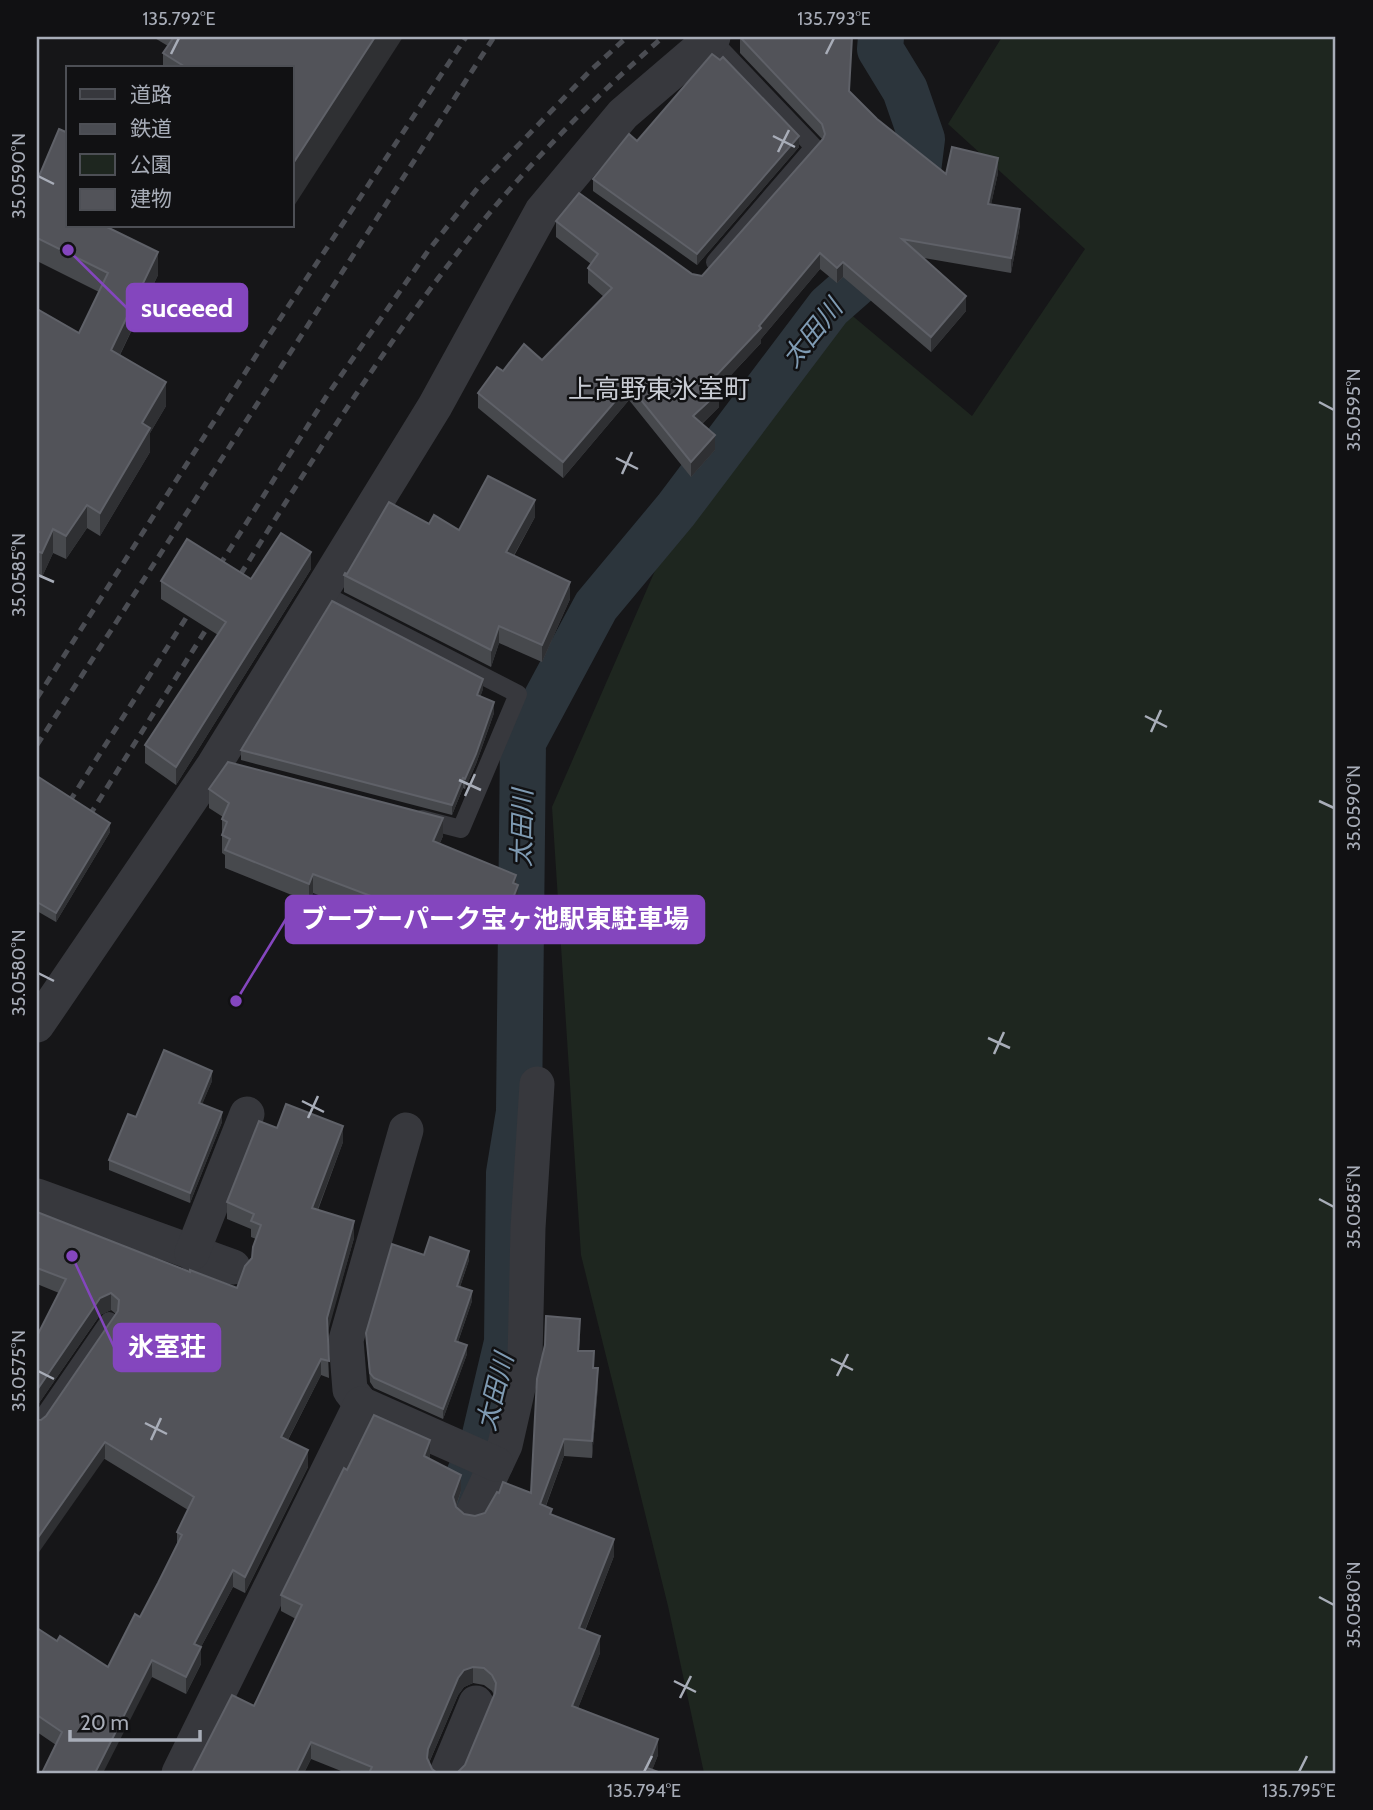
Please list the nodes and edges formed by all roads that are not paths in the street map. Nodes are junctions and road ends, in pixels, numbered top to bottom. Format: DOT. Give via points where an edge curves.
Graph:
graph roads {
  1 [pos="712,38"];
  2 [pos="699,280"];
  3 [pos="321,593"];
  4 [pos="409,816"];
  5 [pos="37,1025"];
  6 [pos="537,1084"];
  7 [pos="247,1114"];
  8 [pos="406,1130"];
  9 [pos="37,1196"];
  10 [pos="192,1253"];
  11 [pos="233,1268"];
  12 [pos="109,1321"];
  13 [pos="361,1404"];
  14 [pos="37,1426"];
  15 [pos="496,1464"];
  16 [pos="473,1513"];
  17 [pos="476,1703"];
  18 [pos="179,1773"];
  19 [pos="447,1773"];
  1 -- 2 [label="lane" via="814,146"];
  1 -- 3 [label="street" via="623,114 570,188 542,211 435,406"];
  3 -- 4 [label="lane" via="518,694 461,829"];
  3 -- 5 [label="street" via="220,767"];
  6 -- 15 [label="street" via="525,1356 505,1445"];
  7 -- 10 [label="street"];
  8 -- 13 [label="street" via="346,1340 350,1390"];
  9 -- 10 [label="street"];
  10 -- 11 [label="street"];
  12 -- 14 [label="lane"];
  13 -- 15 [label="street"];
  13 -- 18 [label="street"];
  15 -- 16 [label="street"];
  17 -- 19 [label="street"];
}
